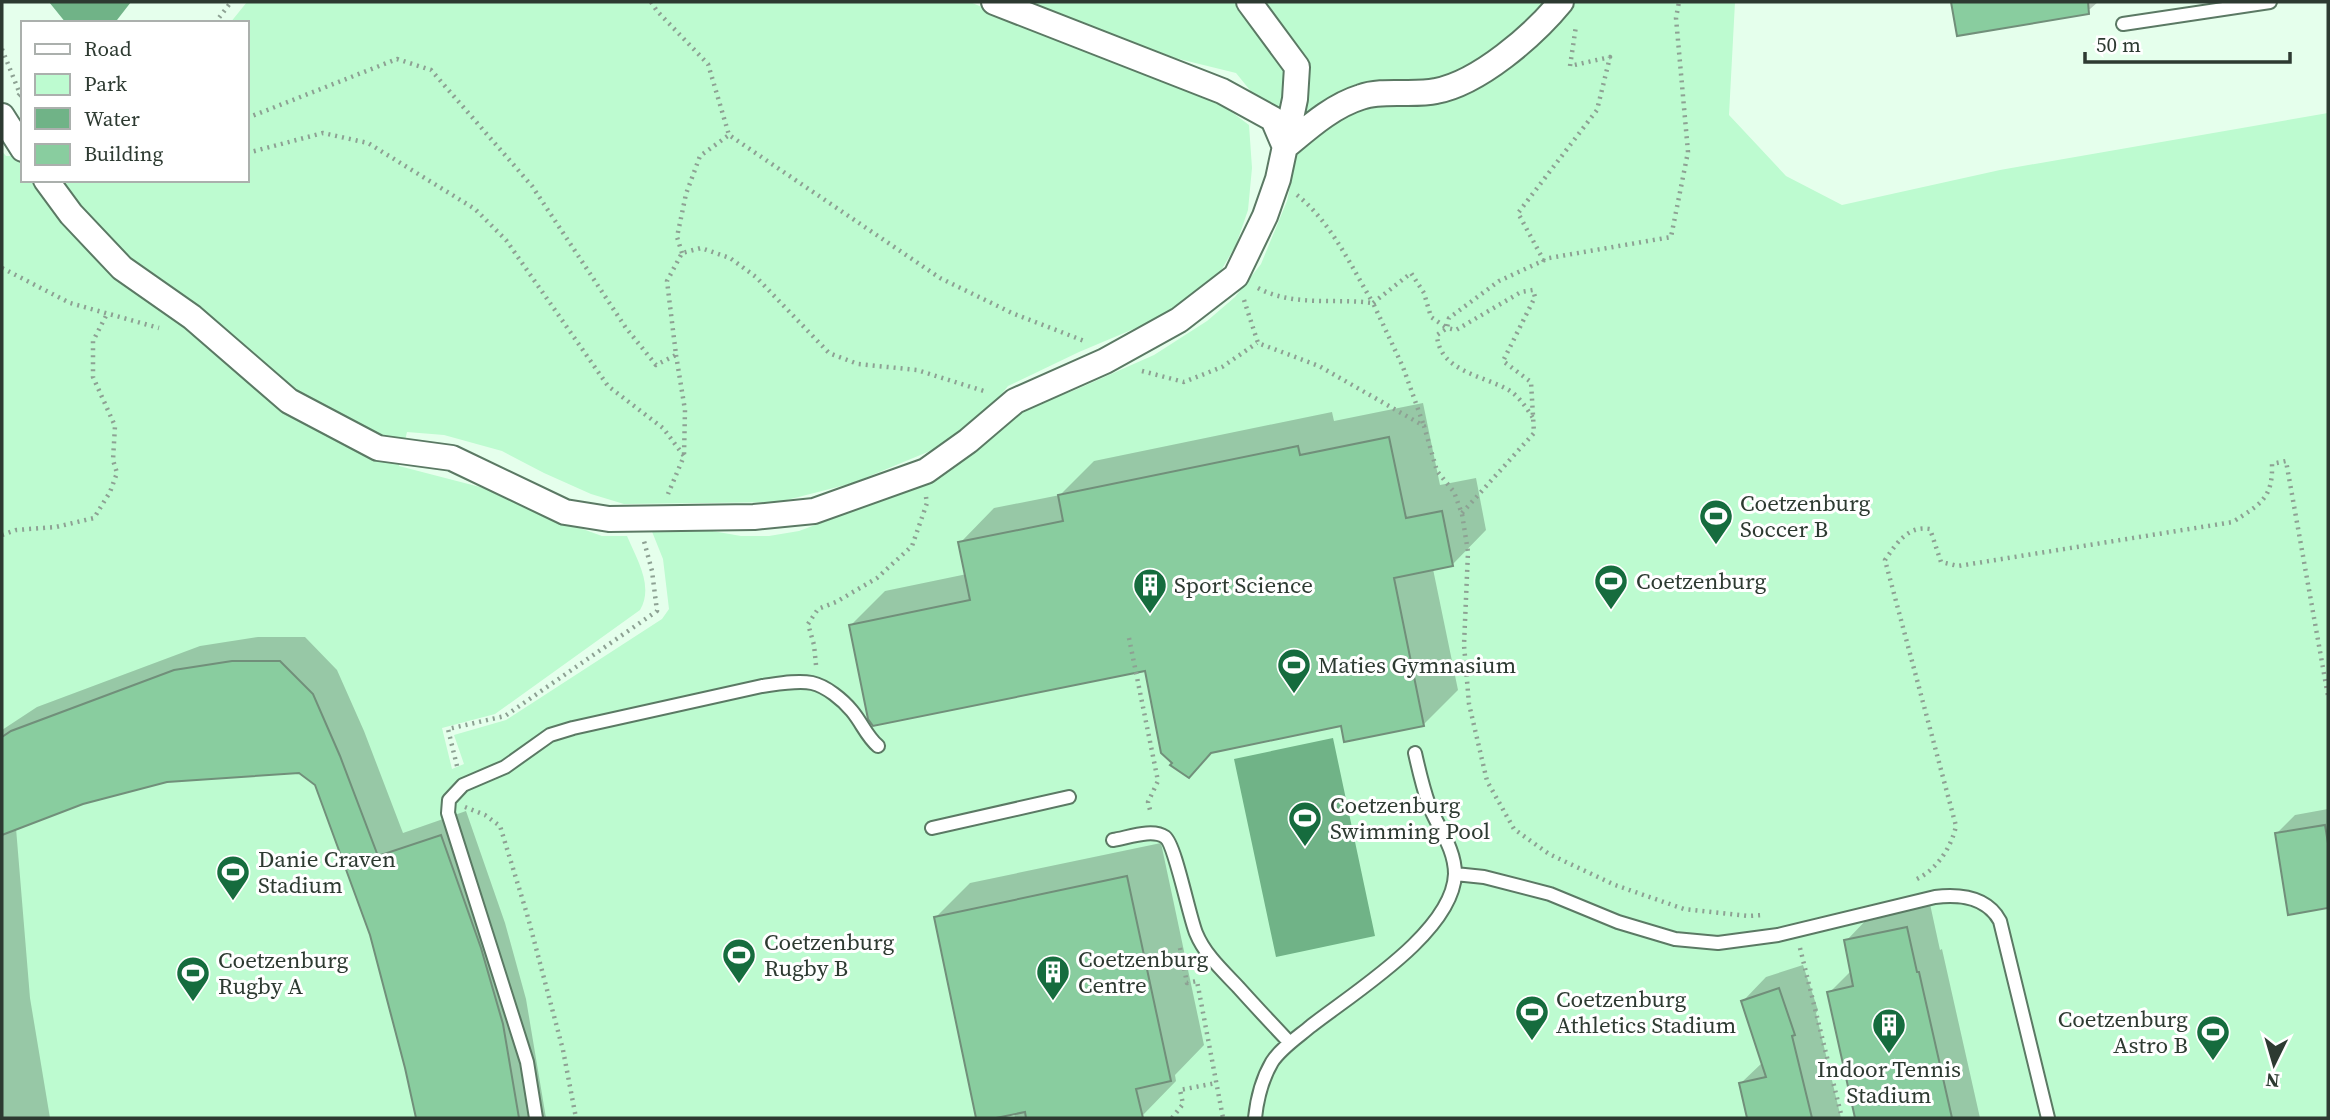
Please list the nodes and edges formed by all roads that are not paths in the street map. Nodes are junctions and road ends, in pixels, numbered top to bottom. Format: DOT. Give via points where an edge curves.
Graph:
graph roads {
  1 [pos="994,2"];
  2 [pos="1249,2"];
  3 [pos="2270,2"];
  4 [pos="1569,8"];
  5 [pos="2123,24"];
  6 [pos="6,108"];
  7 [pos="21,144"];
  8 [pos="1285,147"];
  9 [pos="47,182"];
  10 [pos="878,746"];
  11 [pos="1415,753"];
  12 [pos="1069,797"];
  13 [pos="932,828"];
  14 [pos="1112,840"];
  15 [pos="1455,874"];
  16 [pos="1290,1043"];
  17 [pos="536,1118"];
  18 [pos="1255,1118"];
  19 [pos="2048,1118"];
  1 -- 8 [label="street" via="1222,91 1273,119"];
  2 -- 8 [label="street" via="1297,67"];
  3 -- 5 [label="lane"];
  4 -- 8 [label="street" via="1552,13 1494,65 1466,82 1436,91 1362,96 1325,114"];
  6 -- 7 [label="street"];
  8 -- 9 [label="street" via="1265,216 1236,276 1179,320 1105,361 1015,401 926,471 814,511 754,517 609,519 565,512 452,458 378,448 289,401 192,317 122,268"];
  10 -- 17 [label="lane" via="852,710 812,683 762,686 550,735 505,766 463,785 449,800 448,813 527,1062"];
  11 -- 15 [label="lane" via="1430,807 1453,854"];
  12 -- 13 [label="lane"];
  14 -- 16 [label="lane" via="1155,833 1169,840 1197,937 1209,956"];
  15 -- 16 [label="lane" via="1444,908 1425,935"];
  15 -- 19 [label="lane" via="1550,894 1675,939 1718,943 1778,935 1935,897 1972,898 1993,909 2000,921"];
  16 -- 18 [label="lane" via="1273,1060 1261,1085"];
}
